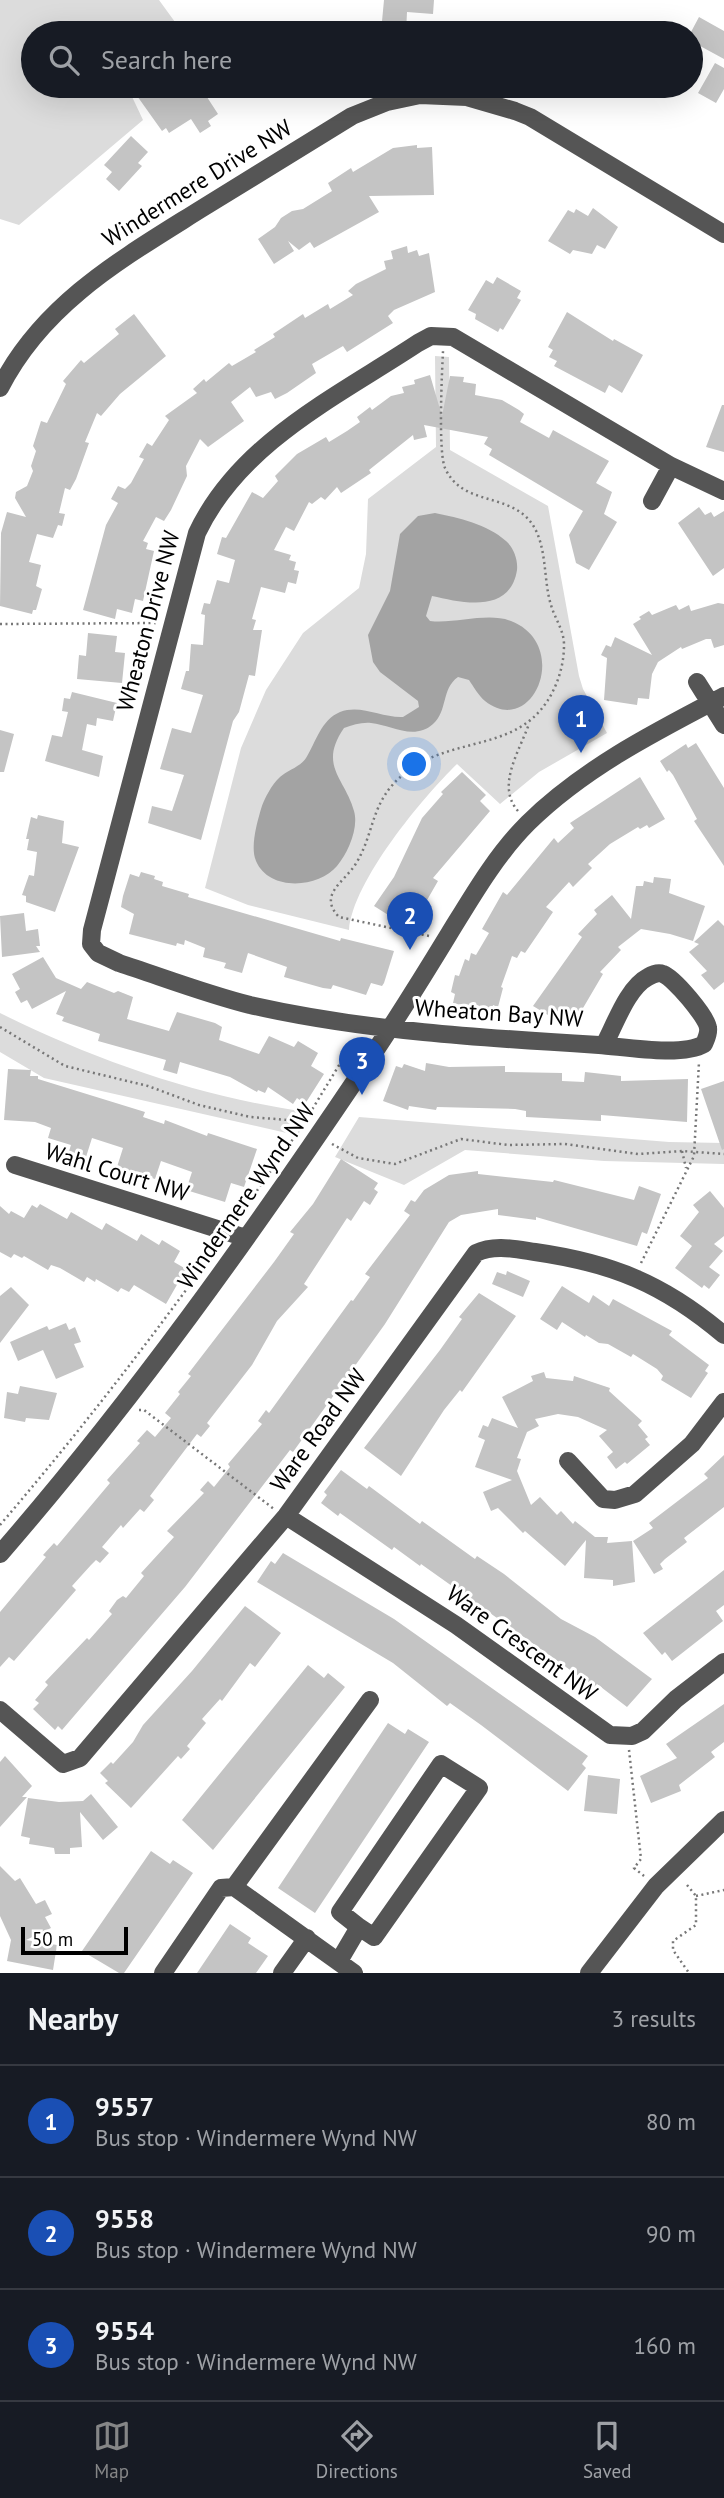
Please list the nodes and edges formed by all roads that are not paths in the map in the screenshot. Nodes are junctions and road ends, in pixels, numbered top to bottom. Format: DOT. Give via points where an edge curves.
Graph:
graph roads {
  1 [pos="406,98"];
  2 [pos="470,98"];
  3 [pos="724,234"];
  4 [pos="0,388"];
  5 [pos="671,466"];
  6 [pos="724,491"];
  7 [pos="652,501"];
  8 [pos="697,682"];
  9 [pos="717,699"];
  10 [pos="724,725"];
  11 [pos="391,1028"];
  12 [pos="604,1045"];
  13 [pos="15,1165"];
  14 [pos="237,1235"];
  15 [pos="724,1335"];
  16 [pos="724,1402"];
  17 [pos="568,1461"];
  18 [pos="286,1516"];
  19 [pos="0,1553"];
  20 [pos="724,1662"];
  21 [pos="370,1700"];
  22 [pos="0,1710"];
  23 [pos="724,1820"];
  24 [pos="234,1887"];
  25 [pos="359,1927"];
  26 [pos="307,1938"];
  27 [pos="339,1961"];
  28 [pos="163,1973"];
  29 [pos="282,1973"];
  30 [pos="354,1973"];
  31 [pos="589,1973"];
  1 -- 4 [label="street, Windermere Drive NW" via="352,116 99,272 43,325 14,360"];
  2 -- 3 [label="street, Windermere Drive NW" via="530,117"];
  5 -- 6 [label="street"];
  5 -- 7 [label="street"];
  5 -- 11 [label="street, Wheaton Drive NW" via="453,337 431,336 281,434 240,467 197,533 91,944 98,953 118,962 247,1004"];
  8 -- 9 [label="street"];
  9 -- 10 [label="street"];
  9 -- 11 [label="street, Windermere Wynd NW" via="619,753 528,823 490,868"];
  11 -- 12 [label="street, Wheaton Bay NW"];
  11 -- 14 [label="street, Windermere Wynd NW" via="318,1136"];
  12 -- 12 [label="street, Wheaton Bay NW" via="696,1049 708,1036 705,1018 672,979 653,974 638,985"];
  13 -- 14 [label="street, Wahl Court NW"];
  14 -- 19 [label="street, Windermere Wynd NW" via="120,1409"];
  15 -- 18 [label="street, Ware Road NW" via="683,1302 635,1276 541,1253 498,1248 476,1253"];
  16 -- 17 [label="street" via="671,1465 624,1499 603,1499"];
  18 -- 20 [label="street, Ware Crescent NW" via="456,1625 610,1735 632,1736 643,1731"];
  18 -- 22 [label="street, Ware Road NW" via="80,1758 63,1764 52,1758"];
  21 -- 24 [label="street"];
  23 -- 31 [label="street" via="656,1886"];
  24 -- 26 [label="street"];
  24 -- 28 [label="street" via="221,1888 210,1900"];
  25 -- 25 [label="street" via="374,1937 479,1788 441,1764 340,1912"];
  25 -- 27 [label="street"];
  26 -- 27 [label="street"];
  26 -- 29 [label="street"];
  27 -- 30 [label="street"];
}
